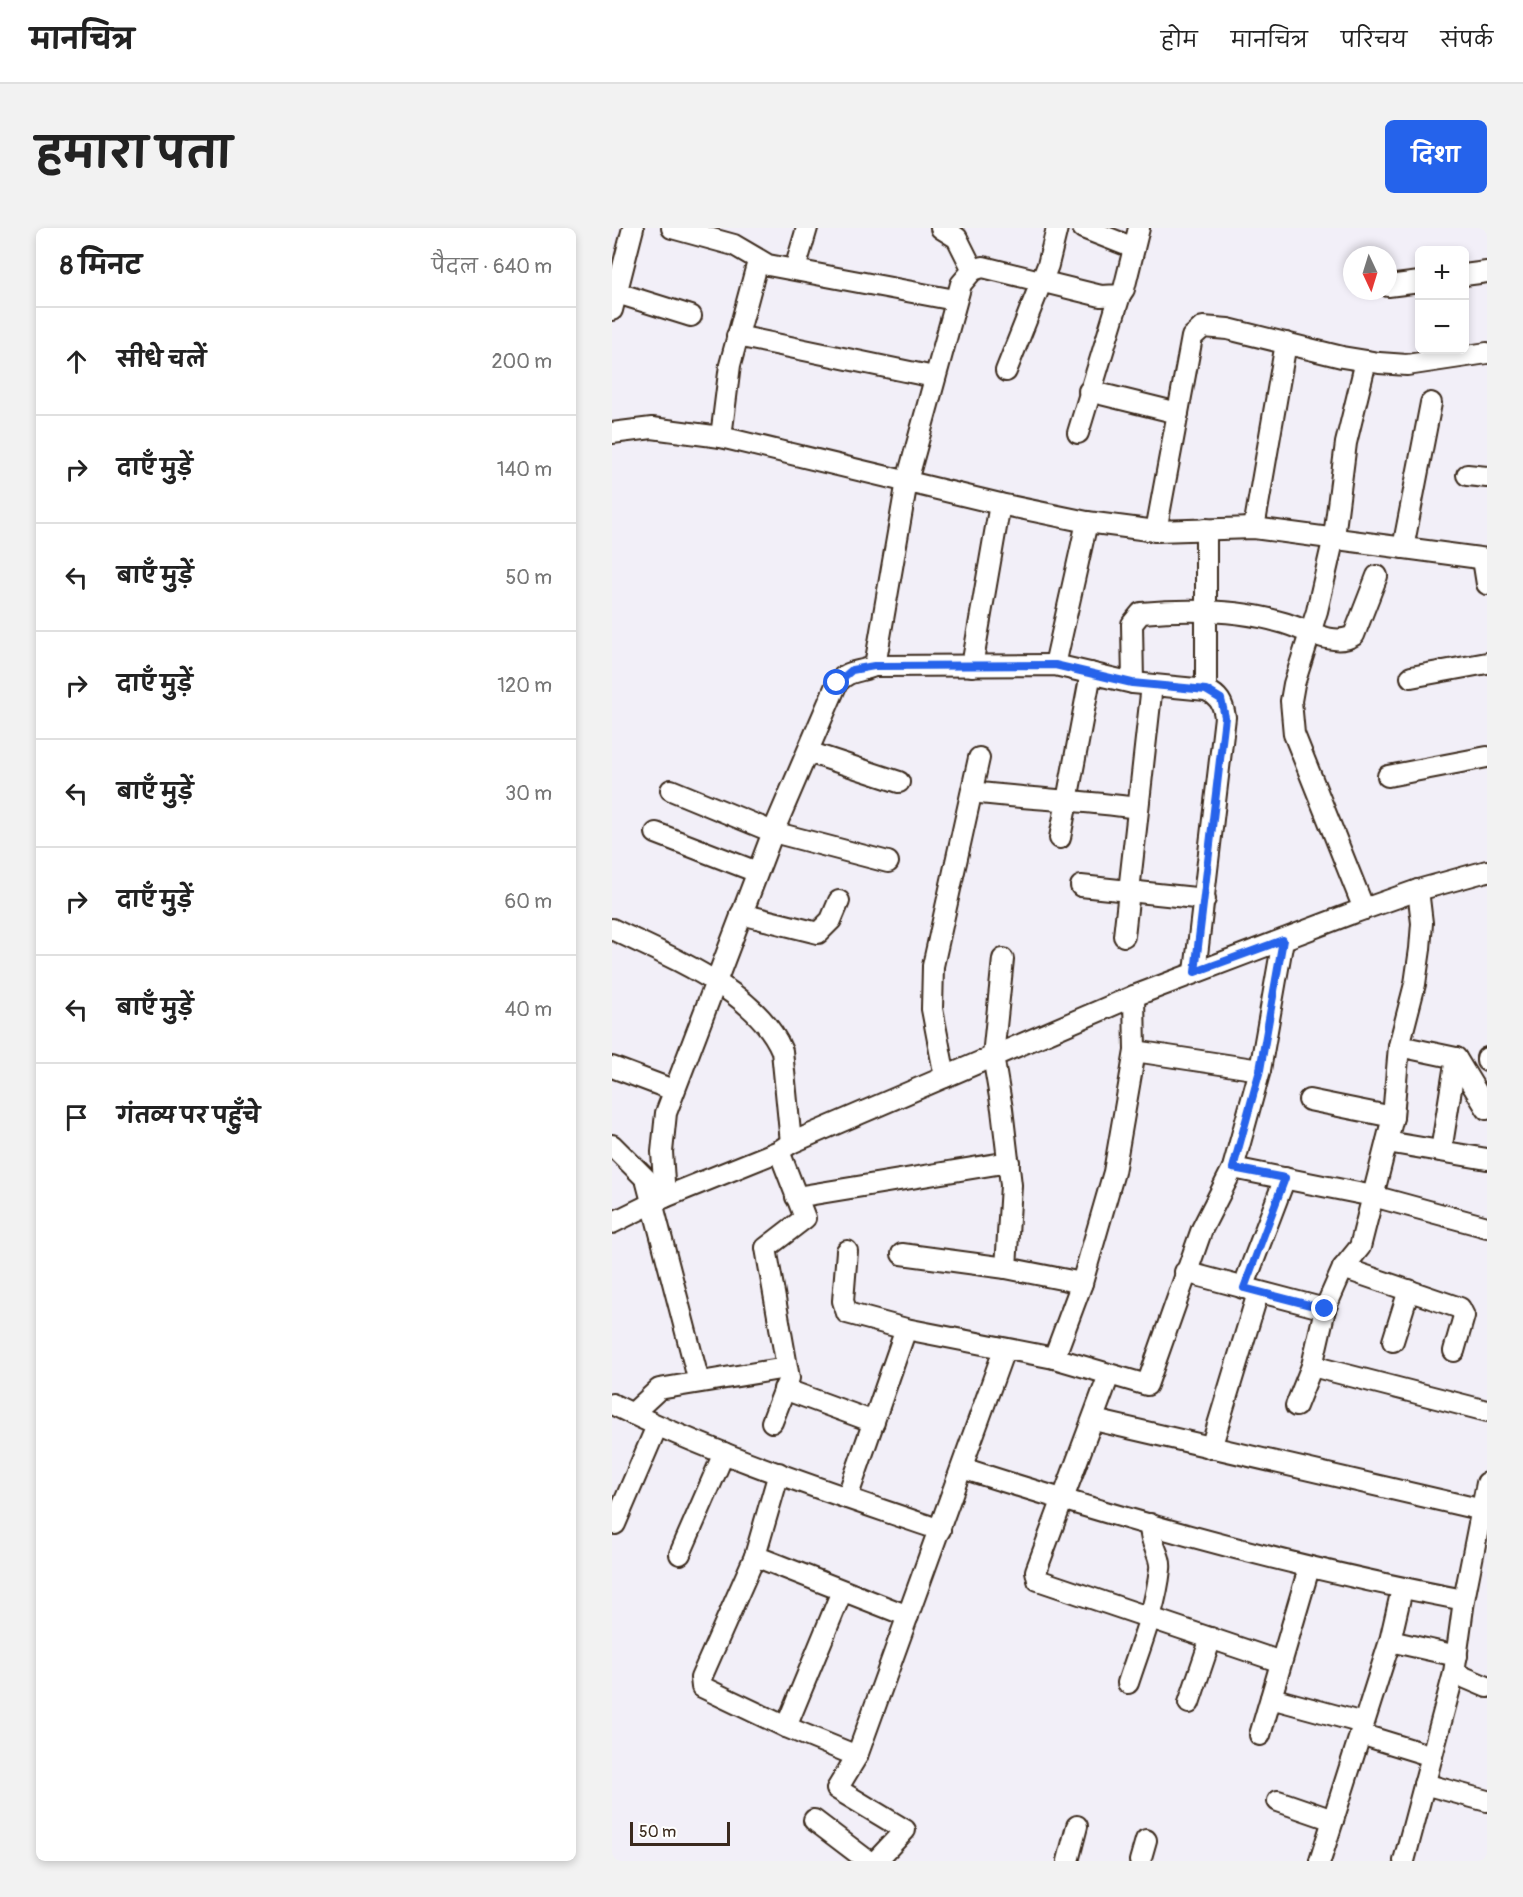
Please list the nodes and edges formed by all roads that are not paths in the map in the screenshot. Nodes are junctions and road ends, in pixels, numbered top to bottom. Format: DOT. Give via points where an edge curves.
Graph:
graph roads {
  1 [pos="633,228"];
  2 [pos="672,228"];
  3 [pos="807,228"];
  4 [pos="941,228"];
  5 [pos="1057,228"];
  6 [pos="1083,228"];
  7 [pos="1139,228"];
  8 [pos="1134,248"];
  9 [pos="758,261"];
  10 [pos="795,269"];
  11 [pos="973,270"];
  12 [pos="1487,272"];
  13 [pos="1469,274"];
  14 [pos="1041,281"];
  15 [pos="1415,283"];
  16 [pos="1397,285"];
  17 [pos="1120,295"];
  18 [pos="955,300"];
  19 [pos="614,302"];
  20 [pos="691,316"];
  21 [pos="737,336"];
  22 [pos="1286,343"];
  23 [pos="1487,353"];
  24 [pos="1366,360"];
  25 [pos="1006,371"];
  26 [pos="934,377"];
  27 [pos="1089,391"];
  28 [pos="1431,403"];
  29 [pos="1178,413"];
  30 [pos="612,433"];
  31 [pos="1078,433"];
  32 [pos="721,437"];
  33 [pos="908,481"];
  34 [pos="1000,504"];
  35 [pos="1087,522"];
  36 [pos="1254,528"];
  37 [pos="1206,529"];
  38 [pos="1156,531"];
  39 [pos="1334,537"];
  40 [pos="1403,548"];
  41 [pos="1485,559"];
  42 [pos="1377,576"];
  43 [pos="1487,584"];
  44 [pos="1206,612"];
  45 [pos="1310,631"];
  46 [pos="1487,663"];
  47 [pos="1055,665"];
  48 [pos="874,666"];
  49 [pos="972,666"];
  50 [pos="1090,673"];
  51 [pos="1411,677"];
  52 [pos="1142,684"];
  53 [pos="1206,690"];
  54 [pos="808,752"];
  55 [pos="1487,757"];
  56 [pos="979,758"];
  57 [pos="1388,776"];
  58 [pos="899,782"];
  59 [pos="671,790"];
  60 [pos="972,792"];
  61 [pos="1066,799"];
  62 [pos="1137,808"];
  63 [pos="772,832"];
  64 [pos="656,833"];
  65 [pos="1060,838"];
  66 [pos="888,862"];
  67 [pos="1487,871"];
  68 [pos="757,872"];
  69 [pos="1081,886"];
  70 [pos="1128,890"];
  71 [pos="1418,890"];
  72 [pos="1205,898"];
  73 [pos="839,901"];
  74 [pos="1364,909"];
  75 [pos="741,914"];
  76 [pos="612,929"];
  77 [pos="1124,936"];
  78 [pos="1283,940"];
  79 [pos="1003,959"];
  80 [pos="1195,972"];
  81 [pos="715,980"];
  82 [pos="1134,996"];
  83 [pos="1399,1046"];
  84 [pos="1135,1052"];
  85 [pos="993,1056"];
  86 [pos="1456,1058"];
  87 [pos="612,1067"];
  88 [pos="1260,1070"];
  89 [pos="945,1077"];
  90 [pos="673,1090"];
  91 [pos="1309,1100"];
  92 [pos="1487,1109"];
  93 [pos="1393,1117"];
  94 [pos="1387,1142"];
  95 [pos="612,1144"];
  96 [pos="785,1147"];
  97 [pos="1441,1151"];
  98 [pos="1487,1159"];
  99 [pos="1009,1161"];
  100 [pos="1233,1168"];
  101 [pos="1285,1178"];
  102 [pos="1373,1196"];
  103 [pos="796,1197"];
  104 [pos="658,1201"];
  105 [pos="612,1223"];
  106 [pos="1487,1227"];
  107 [pos="847,1251"];
  108 [pos="902,1254"];
  109 [pos="1006,1268"];
  110 [pos="1344,1268"];
  111 [pos="1185,1272"];
  112 [pos="1082,1283"];
  113 [pos="1408,1290"];
  114 [pos="1251,1291"];
  115 [pos="1325,1309"];
  116 [pos="906,1329"];
  117 [pos="1393,1341"];
  118 [pos="1004,1350"];
  119 [pos="1454,1352"];
  120 [pos="1054,1358"];
  121 [pos="1312,1366"];
  122 [pos="786,1368"];
  123 [pos="1109,1375"];
  124 [pos="699,1382"];
  125 [pos="784,1389"];
  126 [pos="612,1404"];
  127 [pos="1296,1406"];
  128 [pos="1487,1411"];
  129 [pos="632,1414"];
  130 [pos="1094,1420"];
  131 [pos="772,1422"];
  132 [pos="874,1422"];
  133 [pos="657,1426"];
  134 [pos="1211,1448"];
  135 [pos="724,1453"];
  136 [pos="962,1468"];
  137 [pos="779,1473"];
  138 [pos="1487,1483"];
  139 [pos="847,1498"];
  140 [pos="1062,1500"];
  141 [pos="1484,1510"];
  142 [pos="615,1524"];
  143 [pos="1150,1524"];
  144 [pos="940,1530"];
  145 [pos="680,1554"];
  146 [pos="755,1556"];
  147 [pos="1309,1568"];
  148 [pos="1402,1589"];
  149 [pos="842,1591"];
  150 [pos="1464,1600"];
  151 [pos="908,1616"];
  152 [pos="1149,1617"];
  153 [pos="1211,1638"];
  154 [pos="1389,1641"];
  155 [pos="1281,1662"];
  156 [pos="1456,1665"];
  157 [pos="1128,1683"];
  158 [pos="1487,1687"];
  159 [pos="1271,1698"];
  160 [pos="1189,1702"];
  161 [pos="786,1727"];
  162 [pos="1362,1729"];
  163 [pos="1260,1736"];
  164 [pos="857,1756"];
  165 [pos="1432,1756"];
  166 [pos="1424,1784"];
  167 [pos="1278,1801"];
  168 [pos="1487,1801"];
  169 [pos="814,1820"];
  170 [pos="1333,1820"];
  171 [pos="1077,1826"];
  172 [pos="1146,1840"];
  173 [pos="868,1861"];
  174 [pos="876,1861"];
  175 [pos="1068,1861"];
  176 [pos="1140,1861"];
  177 [pos="1320,1861"];
  178 [pos="1404,1861"];
  1 -- 19 [label="street"];
  2 -- 9 [label="street" via="734,245"];
  3 -- 10 [label="street"];
  4 -- 11 [label="street" via="957,238"];
  5 -- 14 [label="street"];
  6 -- 8 [label="street"];
  7 -- 8 [label="street"];
  8 -- 17 [label="street"];
  9 -- 10 [label="street"];
  9 -- 21 [label="street"];
  10 -- 18 [label="street"];
  11 -- 14 [label="street" via="998,269"];
  11 -- 18 [label="street" via="965,276"];
  12 -- 13 [label="street"];
  14 -- 17 [label="street" via="1101,296"];
  14 -- 25 [label="street"];
  15 -- 16 [label="street"];
  17 -- 27 [label="street"];
  18 -- 26 [label="street"];
  19 -- 20 [label="street"];
  21 -- 26 [label="street"];
  21 -- 32 [label="street" via="726,385"];
  22 -- 24 [label="street"];
  22 -- 29 [label="street" via="1212,326 1197,331 1192,337"];
  22 -- 36 [label="street"];
  23 -- 24 [label="street" via="1407,364"];
  24 -- 39 [label="street" via="1346,443"];
  26 -- 33 [label="street"];
  27 -- 29 [label="street"];
  27 -- 31 [label="street"];
  28 -- 40 [label="street"];
  29 -- 38 [label="street"];
  30 -- 32 [label="street" via="652,428"];
  32 -- 33 [label="street"];
  33 -- 34 [label="street"];
  33 -- 48 [label="street"];
  34 -- 35 [label="street"];
  34 -- 49 [label="street"];
  35 -- 38 [label="street"];
  35 -- 47 [label="street"];
  36 -- 37 [label="street"];
  36 -- 39 [label="street"];
  37 -- 38 [label="street"];
  37 -- 44 [label="street"];
  39 -- 40 [label="street"];
  39 -- 45 [label="street"];
  40 -- 41 [label="street"];
  41 -- 43 [label="street"];
  42 -- 45 [label="street" via="1354,635 1340,641"];
  44 -- 45 [label="street" via="1252,614"];
  44 -- 52 [label="street" via="1150,613 1135,618 1131,635"];
  44 -- 53 [label="street"];
  45 -- 74 [label="street" via="1294,684 1291,720"];
  46 -- 51 [label="street"];
  47 -- 49 [label="street"];
  47 -- 50 [label="street"];
  48 -- 49 [label="street"];
  48 -- 54 [label="street" via="852,670 837,683"];
  50 -- 52 [label="street"];
  50 -- 61 [label="street"];
  52 -- 53 [label="street"];
  52 -- 62 [label="street"];
  53 -- 72 [label="street" via="1221,699 1225,717"];
  54 -- 58 [label="street"];
  54 -- 63 [label="street"];
  55 -- 57 [label="street"];
  56 -- 60 [label="street"];
  59 -- 63 [label="street"];
  60 -- 61 [label="street" via="1039,800"];
  60 -- 89 [label="street" via="933,966 932,1009"];
  61 -- 62 [label="street"];
  61 -- 65 [label="street"];
  62 -- 70 [label="street"];
  63 -- 66 [label="street"];
  63 -- 68 [label="street"];
  64 -- 68 [label="street"];
  67 -- 71 [label="street"];
  68 -- 75 [label="street"];
  69 -- 70 [label="street"];
  70 -- 72 [label="street"];
  70 -- 77 [label="street"];
  71 -- 74 [label="street"];
  71 -- 83 [label="street" via="1420,949"];
  72 -- 80 [label="street"];
  73 -- 75 [label="street" via="831,920 818,933"];
  74 -- 78 [label="street"];
  75 -- 81 [label="street"];
  76 -- 81 [label="street"];
  78 -- 80 [label="street"];
  78 -- 88 [label="street"];
  79 -- 85 [label="street"];
  80 -- 82 [label="street"];
  81 -- 90 [label="street"];
  81 -- 96 [label="street" via="777,1039 785,1066"];
  82 -- 84 [label="street"];
  82 -- 85 [label="street"];
  83 -- 86 [label="street"];
  83 -- 93 [label="street"];
  84 -- 88 [label="street"];
  84 -- 112 [label="street" via="1114,1172"];
  85 -- 89 [label="street"];
  85 -- 99 [label="street"];
  86 -- 92 [label="street"];
  86 -- 97 [label="street"];
  87 -- 90 [label="street"];
  88 -- 100 [label="street"];
  89 -- 96 [label="street"];
  90 -- 104 [label="street" via="663,1132"];
  91 -- 93 [label="street"];
  93 -- 94 [label="street"];
  94 -- 97 [label="street"];
  94 -- 102 [label="street"];
  95 -- 104 [label="street" via="641,1171"];
  96 -- 103 [label="street"];
  96 -- 104 [label="street"];
  97 -- 98 [label="street"];
  99 -- 103 [label="street"];
  99 -- 109 [label="street"];
  100 -- 101 [label="street"];
  100 -- 111 [label="street"];
  101 -- 102 [label="street"];
  101 -- 114 [label="street"];
  102 -- 106 [label="street"];
  102 -- 110 [label="street" via="1360,1246"];
  103 -- 122 [label="street" via="805,1218 766,1248"];
  104 -- 105 [label="street"];
  104 -- 124 [label="street"];
  107 -- 116 [label="street" via="843,1301 848,1312"];
  108 -- 109 [label="street"];
  109 -- 112 [label="street"];
  110 -- 113 [label="street"];
  110 -- 115 [label="street"];
  111 -- 114 [label="street"];
  111 -- 123 [label="street" via="1147,1385"];
  112 -- 120 [label="street"];
  113 -- 117 [label="street"];
  113 -- 119 [label="street" via="1463,1311"];
  114 -- 115 [label="street"];
  114 -- 134 [label="street"];
  115 -- 121 [label="street"];
  116 -- 118 [label="street"];
  116 -- 132 [label="street"];
  118 -- 120 [label="street"];
  118 -- 136 [label="street"];
  120 -- 123 [label="street"];
  121 -- 127 [label="street"];
  121 -- 128 [label="street"];
  122 -- 124 [label="street"];
  122 -- 125 [label="street" via="789,1378"];
  123 -- 130 [label="street"];
  124 -- 129 [label="street" via="659,1389"];
  125 -- 131 [label="street"];
  125 -- 132 [label="street"];
  126 -- 129 [label="street"];
  129 -- 133 [label="street"];
  130 -- 134 [label="street"];
  130 -- 140 [label="street"];
  132 -- 139 [label="street"];
  133 -- 135 [label="street"];
  133 -- 142 [label="street"];
  134 -- 141 [label="street"];
  135 -- 137 [label="street"];
  135 -- 145 [label="street"];
  136 -- 140 [label="street"];
  136 -- 144 [label="street"];
  137 -- 139 [label="street"];
  137 -- 146 [label="street"];
  138 -- 141 [label="street"];
  139 -- 144 [label="street"];
  140 -- 143 [label="street"];
  140 -- 152 [label="street" via="1036,1571 1038,1580"];
  141 -- 150 [label="street"];
  143 -- 147 [label="street"];
  143 -- 152 [label="street" via="1150,1540 1161,1568"];
  144 -- 151 [label="street"];
  146 -- 149 [label="street"];
  146 -- 161 [label="street" via="701,1683 702,1687"];
  147 -- 148 [label="street"];
  147 -- 155 [label="street"];
  148 -- 150 [label="street"];
  148 -- 154 [label="street"];
  149 -- 151 [label="street"];
  149 -- 161 [label="street"];
  150 -- 156 [label="street"];
  151 -- 164 [label="street"];
  152 -- 153 [label="street"];
  152 -- 157 [label="street"];
  153 -- 155 [label="street"];
  153 -- 160 [label="street"];
  154 -- 156 [label="street"];
  154 -- 162 [label="street"];
  155 -- 159 [label="street"];
  156 -- 158 [label="street"];
  156 -- 165 [label="street"];
  159 -- 162 [label="street"];
  159 -- 163 [label="street"];
  161 -- 164 [label="street"];
  162 -- 165 [label="street"];
  162 -- 170 [label="street"];
  164 -- 174 [label="street" via="837,1790 905,1830"];
  165 -- 166 [label="street"];
  166 -- 168 [label="street"];
  166 -- 178 [label="street"];
  167 -- 170 [label="street"];
  169 -- 173 [label="street"];
  170 -- 177 [label="street"];
  171 -- 175 [label="street"];
  172 -- 176 [label="street"];
}
